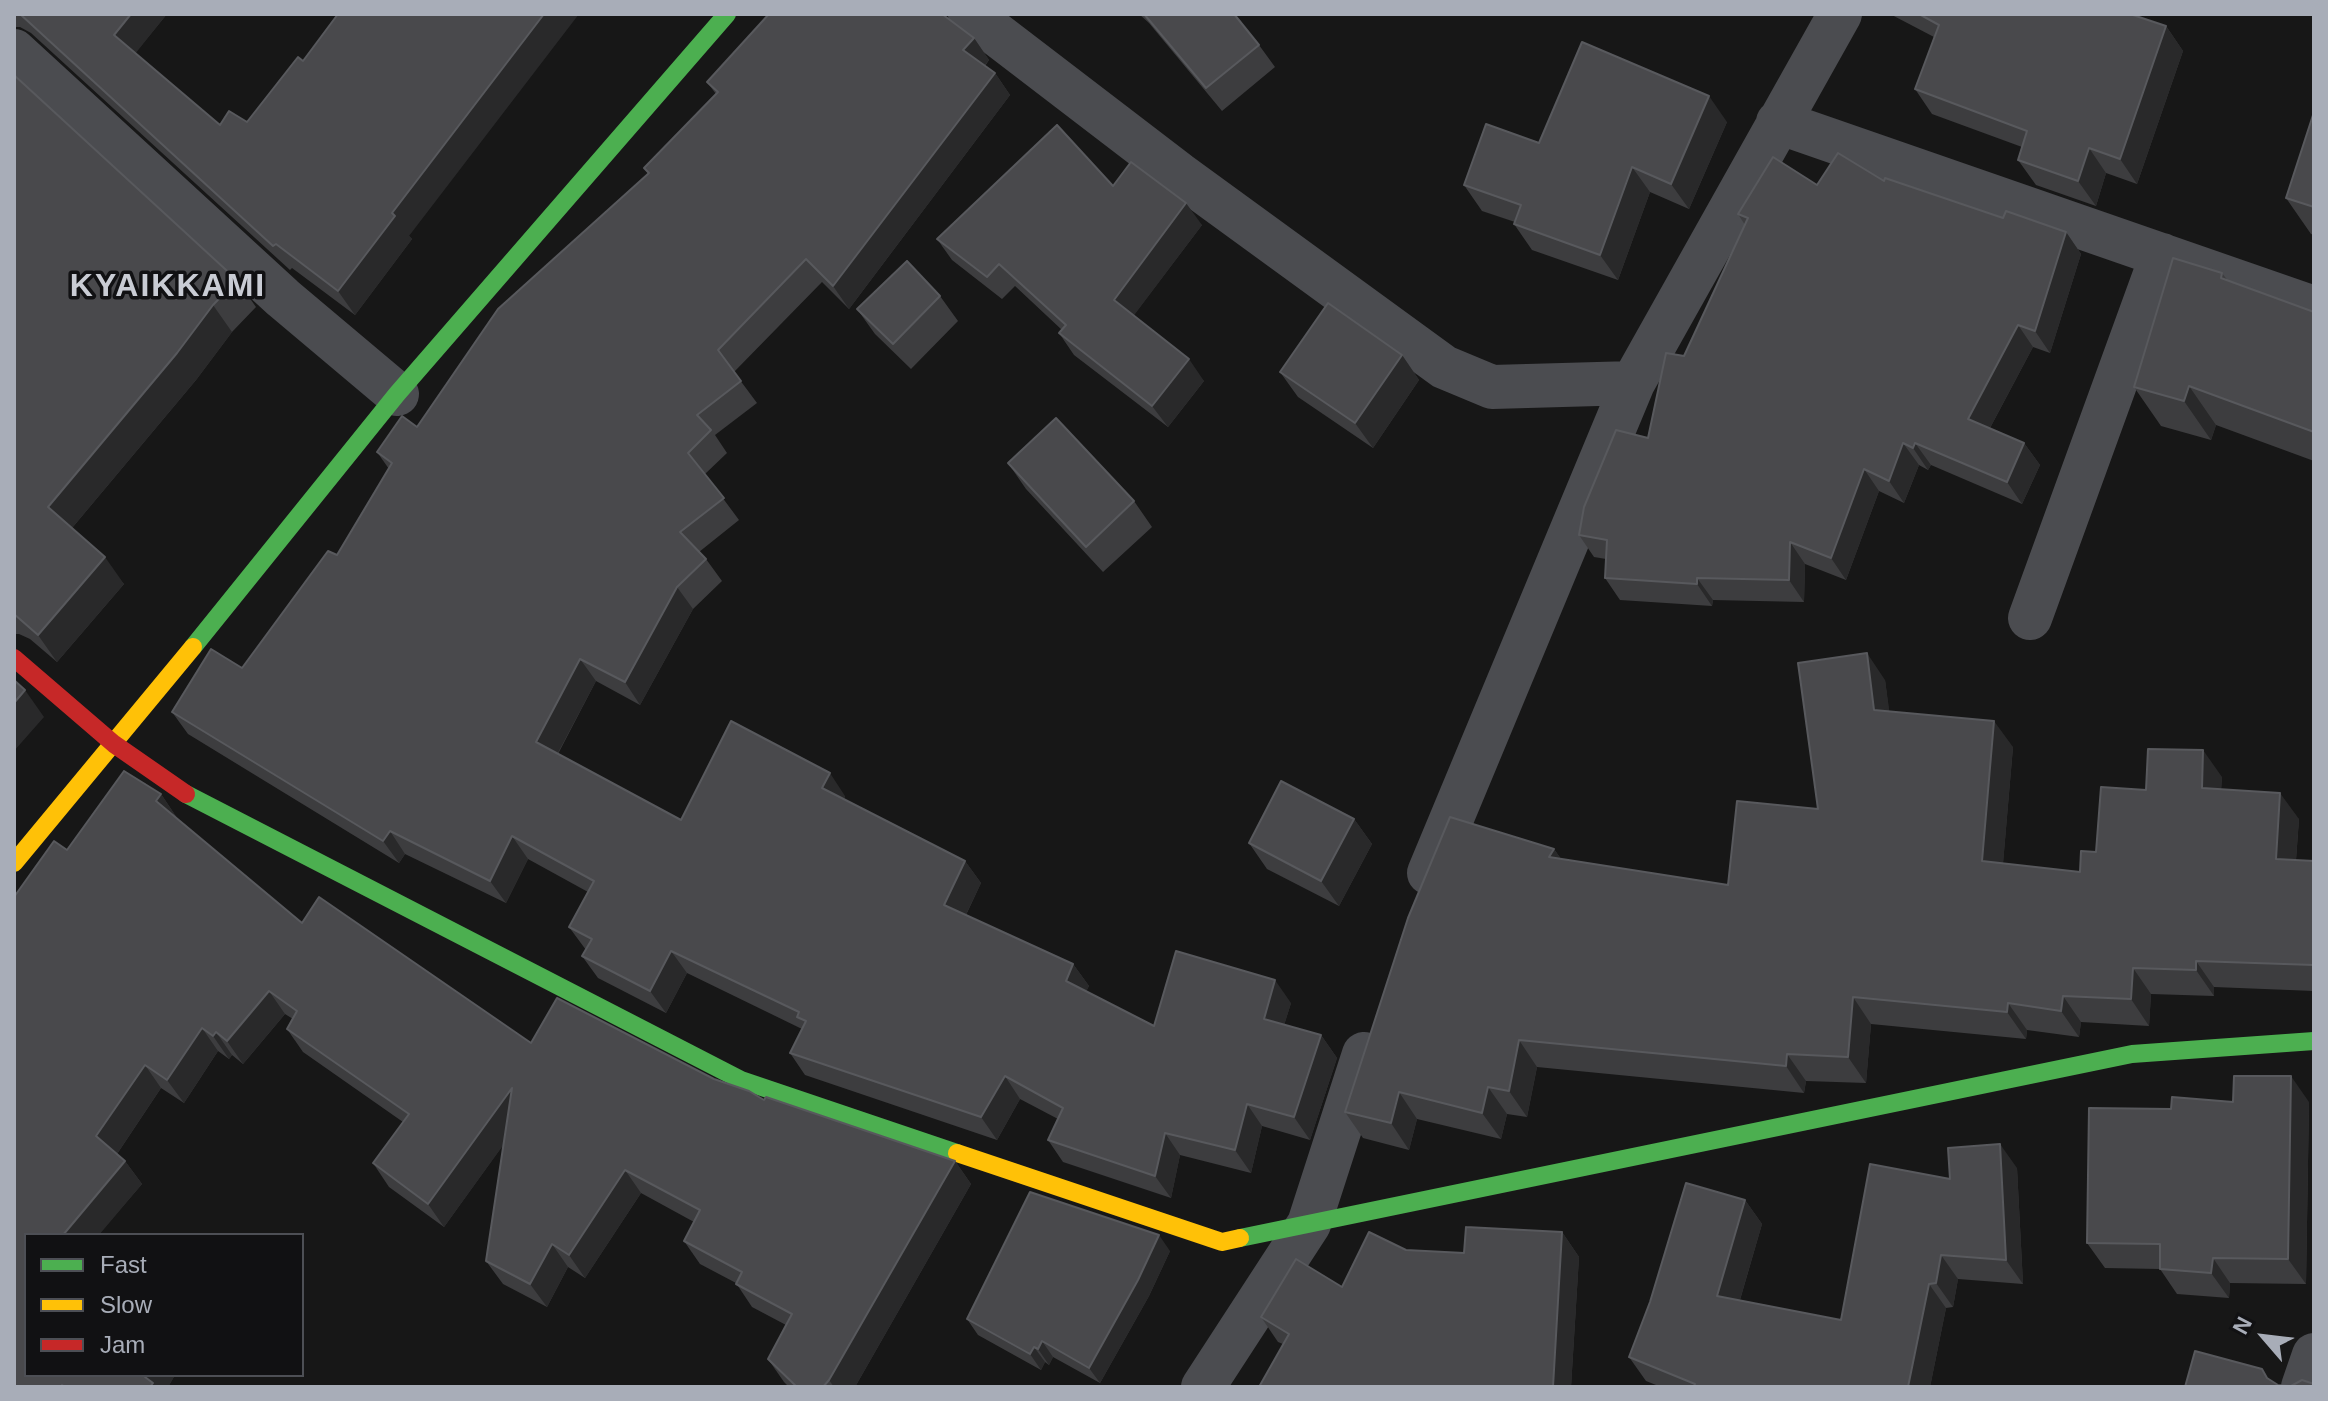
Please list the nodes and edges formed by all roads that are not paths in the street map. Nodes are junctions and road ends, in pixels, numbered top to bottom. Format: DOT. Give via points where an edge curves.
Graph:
graph roads {
  1 [pos="727,14"];
  2 [pos="970,14"];
  3 [pos="1840,14"];
  4 [pos="14,51"];
  5 [pos="1778,122"];
  6 [pos="2162,255"];
  7 [pos="2314,308"];
  8 [pos="1633,383"];
  9 [pos="397,394"];
  10 [pos="2030,618"];
  11 [pos="14,658"];
  12 [pos="114,744"];
  13 [pos="14,863"];
  14 [pos="1415,907"];
  15 [pos="1378,1012"];
  16 [pos="2314,1041"];
  17 [pos="1309,1224"];
  18 [pos="2314,1355"];
  19 [pos="1203,1387"];
  20 [pos="2303,1387"];
  1 -- 9 [label="street"];
  2 -- 8 [label="street" via="1444,367 1492,387"];
  3 -- 5 [label="street"];
  4 -- 9 [label="street" via="283,298"];
  5 -- 6 [label="street"];
  5 -- 8 [label="street"];
  6 -- 7 [label="street"];
  6 -- 10 [label="street"];
  8 -- 14 [label="street"];
  9 -- 12 [label="street"];
  11 -- 12 [label="street"];
  12 -- 13 [label="street"];
  12 -- 17 [label="street" via="176,789 741,1080 1222,1242"];
  15 -- 17 [label="street"];
  16 -- 17 [label="street" via="2132,1054"];
  17 -- 19 [label="street"];
  18 -- 20 [label="street"];
}
